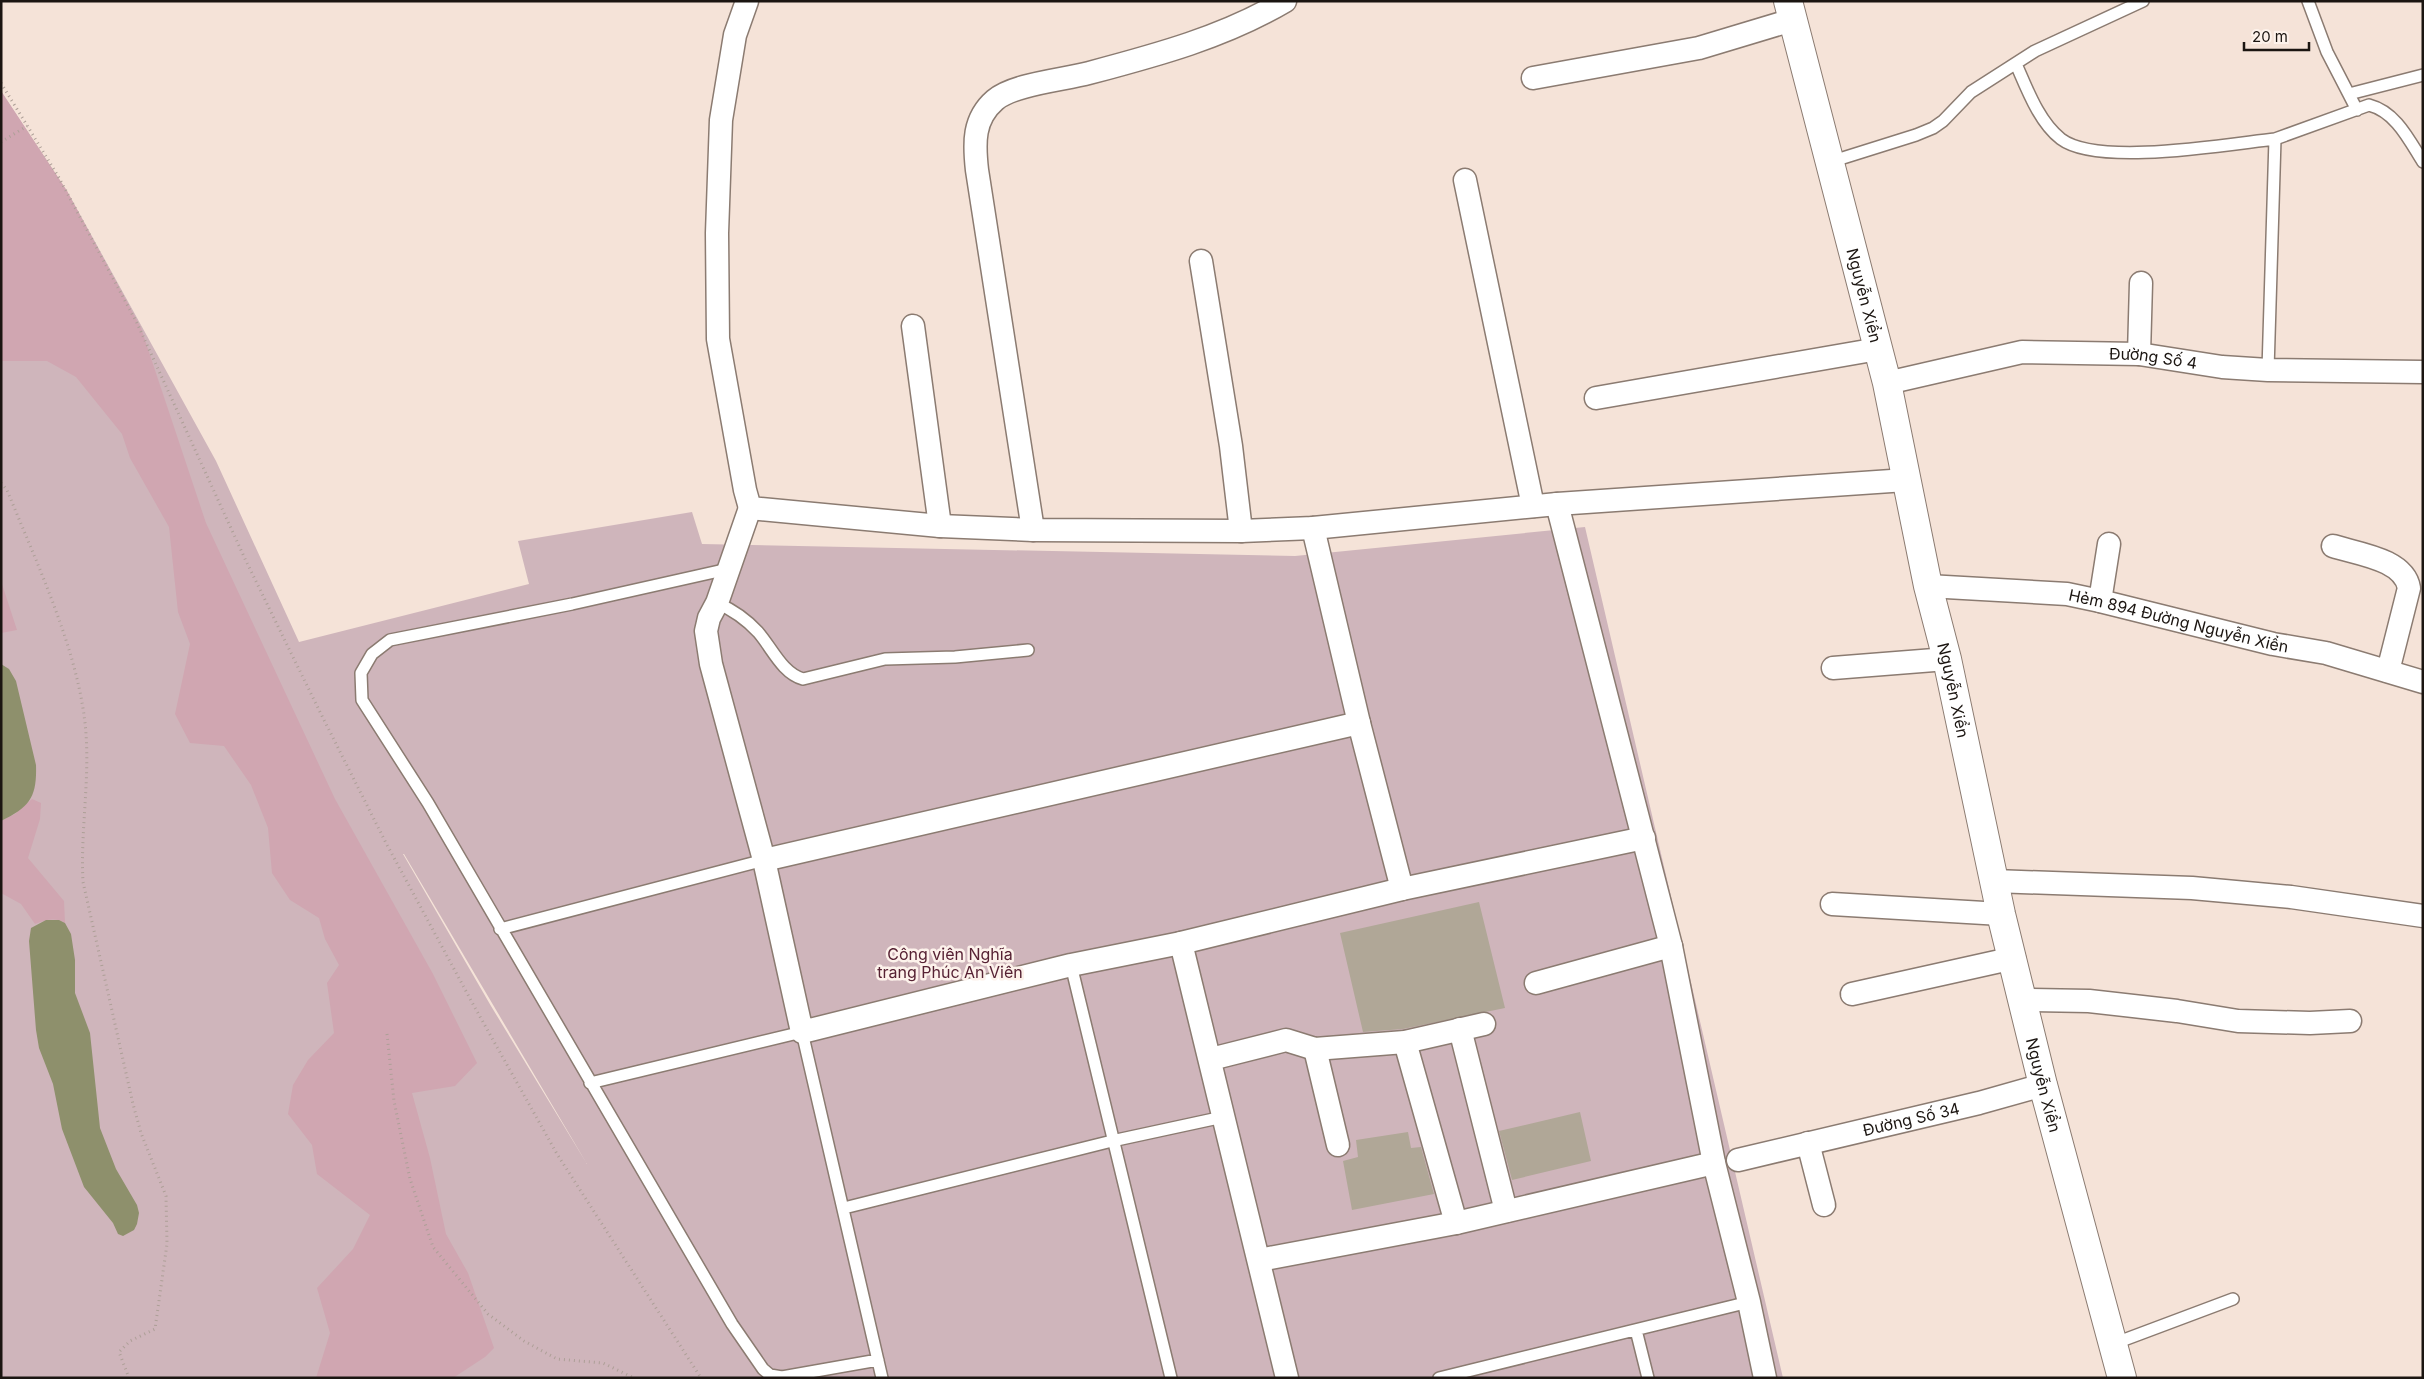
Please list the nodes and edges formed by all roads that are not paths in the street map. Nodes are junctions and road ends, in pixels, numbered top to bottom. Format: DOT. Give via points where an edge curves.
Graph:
graph roads {
  1 [pos="747,1"];
  2 [pos="1285,1"];
  3 [pos="2143,1"];
  4 [pos="2308,1"];
  5 [pos="1790,11"];
  6 [pos="2016,64"];
  7 [pos="2423,75"];
  8 [pos="1533,78"];
  9 [pos="2349,94"];
  10 [pos="2357,110"];
  11 [pos="2275,139"];
  12 [pos="1830,162"];
  13 [pos="2423,162"];
  14 [pos="1465,180"];
  15 [pos="1201,261"];
  16 [pos="2141,283"];
  17 [pos="913,326"];
  18 [pos="1878,349"];
  19 [pos="2139,354"];
  20 [pos="2268,370"];
  21 [pos="2423,372"];
  22 [pos="1887,383"];
  23 [pos="1596,398"];
  24 [pos="1906,480"];
  25 [pos="1558,504"];
  26 [pos="1533,506"];
  27 [pos="750,508"];
  28 [pos="940,526"];
  29 [pos="1313,528"];
  30 [pos="1033,530"];
  31 [pos="1241,531"];
  32 [pos="2109,544"];
  33 [pos="2333,546"];
  34 [pos="728,569"];
  35 [pos="1928,586"];
  36 [pos="2100,601"];
  37 [pos="717,603"];
  38 [pos="1028,650"];
  39 [pos="1946,659"];
  40 [pos="1833,668"];
  41 [pos="2388,671"];
  42 [pos="2423,682"];
  43 [pos="1359,723"];
  44 [pos="1644,838"];
  45 [pos="764,860"];
  46 [pos="1994,881"];
  47 [pos="1402,888"];
  48 [pos="1832,904"];
  49 [pos="2001,914"];
  50 [pos="2423,916"];
  51 [pos="500,929"];
  52 [pos="1181,943"];
  53 [pos="1671,946"];
  54 [pos="2014,958"];
  55 [pos="1071,965"];
  56 [pos="1536,983"];
  57 [pos="1852,994"];
  58 [pos="2024,1000"];
  59 [pos="2350,1021"];
  60 [pos="1484,1024"];
  61 [pos="1460,1029"];
  62 [pos="802,1032"];
  63 [pos="1405,1042"];
  64 [pos="1315,1049"];
  65 [pos="1211,1059"];
  66 [pos="590,1083"];
  67 [pos="2044,1085"];
  68 [pos="1223,1116"];
  69 [pos="1112,1141"];
  70 [pos="1808,1143"];
  71 [pos="1338,1145"];
  72 [pos="1738,1160"];
  73 [pos="1714,1162"];
  74 [pos="1824,1205"];
  75 [pos="844,1208"];
  76 [pos="1506,1210"];
  77 [pos="1456,1223"];
  78 [pos="1259,1260"];
  79 [pos="2233,1299"];
  80 [pos="1749,1302"];
  81 [pos="1636,1330"];
  82 [pos="2113,1344"];
  83 [pos="878,1360"];
  84 [pos="882,1378"];
  85 [pos="1171,1378"];
  86 [pos="1287,1378"];
  87 [pos="1439,1378"];
  88 [pos="1648,1378"];
  89 [pos="1765,1378"];
  90 [pos="2122,1378"];
  1 -- 27 [label="street" via="735,36 723,102 717,233 718,339"];
  2 -- 30 [label="street" via="1256,18 1183,47 1068,79 1007,91 985,111 976,128 977,170"];
  3 -- 6 [label="lane" via="2049,43"];
  4 -- 9 [label="lane" via="2327,52"];
  5 -- 8 [label="street" via="1699,48"];
  5 -- 12 [label="main road, Nguyễn Xiển"];
  6 -- 11 [label="lane" via="2031,98 2050,128 2075,146 2120,153"];
  6 -- 12 [label="lane" via="1971,92 1933,128"];
  7 -- 9 [label="lane"];
  9 -- 10 [label="lane"];
  10 -- 11 [label="lane"];
  10 -- 13 [label="lane" via="2369,105 2389,115"];
  11 -- 20 [label="lane"];
  12 -- 18 [label="main road, Nguyễn Xiển"];
  14 -- 26 [label="street"];
  15 -- 31 [label="street" via="1231,446"];
  16 -- 19 [label="street"];
  17 -- 28 [label="street"];
  18 -- 22 [label="main road, Nguyễn Xiển"];
  18 -- 23 [label="street"];
  19 -- 20 [label="street, Đường Số 4" via="2222,367"];
  19 -- 22 [label="street, Đường Số 4" via="2022,352"];
  20 -- 21 [label="street, Đường Số 4"];
  22 -- 24 [label="main road, Nguyễn Xiển"];
  24 -- 25 [label="street"];
  24 -- 35 [label="main road, Nguyễn Xiển"];
  25 -- 26 [label="street"];
  25 -- 44 [label="street"];
  26 -- 29 [label="street"];
  27 -- 28 [label="street"];
  27 -- 34 [label="street"];
  28 -- 30 [label="street"];
  29 -- 31 [label="street"];
  29 -- 43 [label="street"];
  30 -- 31 [label="street"];
  32 -- 36 [label="street"];
  33 -- 41 [label="street" via="2394,565 2408,580 2409,588"];
  34 -- 37 [label="street"];
  34 -- 51 [label="lane" via="390,640 372,654 361,673 362,700 428,803"];
  35 -- 36 [label="street, Hẻm 894 Đường Nguyễn Xiển" via="2058,594"];
  35 -- 39 [label="main road, Nguyễn Xiển"];
  36 -- 41 [label="street, Hẻm 894 Đường Nguyễn Xiển" via="2273,644 2326,653"];
  37 -- 38 [label="lane" via="747,621 787,671 803,679 885,659"];
  37 -- 45 [label="street" via="706,632 711,664"];
  39 -- 40 [label="street"];
  39 -- 46 [label="main road, Nguyễn Xiển"];
  41 -- 42 [label="street, Hẻm 894 Đường Nguyễn Xiển"];
  43 -- 45 [label="street"];
  43 -- 47 [label="street"];
  44 -- 47 [label="street"];
  44 -- 53 [label="street"];
  45 -- 51 [label="lane"];
  45 -- 62 [label="street"];
  46 -- 49 [label="main road, Nguyễn Xiển"];
  46 -- 50 [label="street" via="2192,888 2290,897"];
  47 -- 52 [label="street"];
  48 -- 49 [label="street"];
  49 -- 54 [label="main road, Nguyễn Xiển"];
  51 -- 66 [label="lane"];
  52 -- 55 [label="street"];
  52 -- 65 [label="street"];
  53 -- 56 [label="street"];
  53 -- 73 [label="street"];
  54 -- 57 [label="street"];
  54 -- 58 [label="main road, Nguyễn Xiển"];
  55 -- 62 [label="street"];
  55 -- 69 [label="lane"];
  58 -- 59 [label="street" via="2089,1002 2238,1021"];
  58 -- 67 [label="main road, Nguyễn Xiển"];
  60 -- 61 [label="street"];
  61 -- 63 [label="street"];
  61 -- 76 [label="street"];
  62 -- 66 [label="lane"];
  62 -- 75 [label="lane"];
  63 -- 64 [label="street"];
  63 -- 77 [label="street"];
  64 -- 65 [label="street" via="1286,1040"];
  64 -- 71 [label="street"];
  65 -- 68 [label="street"];
  66 -- 83 [label="lane" via="732,1324 770,1376 782,1377"];
  67 -- 70 [label="street, Đường Số 34"];
  67 -- 82 [label="main road, Nguyễn Xiển"];
  68 -- 69 [label="lane"];
  68 -- 78 [label="street"];
  69 -- 75 [label="lane"];
  69 -- 85 [label="lane"];
  70 -- 72 [label="street, Đường Số 34"];
  70 -- 74 [label="street"];
  73 -- 76 [label="street"];
  73 -- 80 [label="street"];
  75 -- 83 [label="lane"];
  76 -- 77 [label="street"];
  77 -- 78 [label="street"];
  78 -- 86 [label="street"];
  79 -- 82 [label="lane"];
  80 -- 81 [label="lane"];
  80 -- 89 [label="street"];
  81 -- 87 [label="lane"];
  81 -- 88 [label="lane"];
  82 -- 90 [label="main road, Nguyễn Xiển"];
  83 -- 84 [label="lane"];
}
